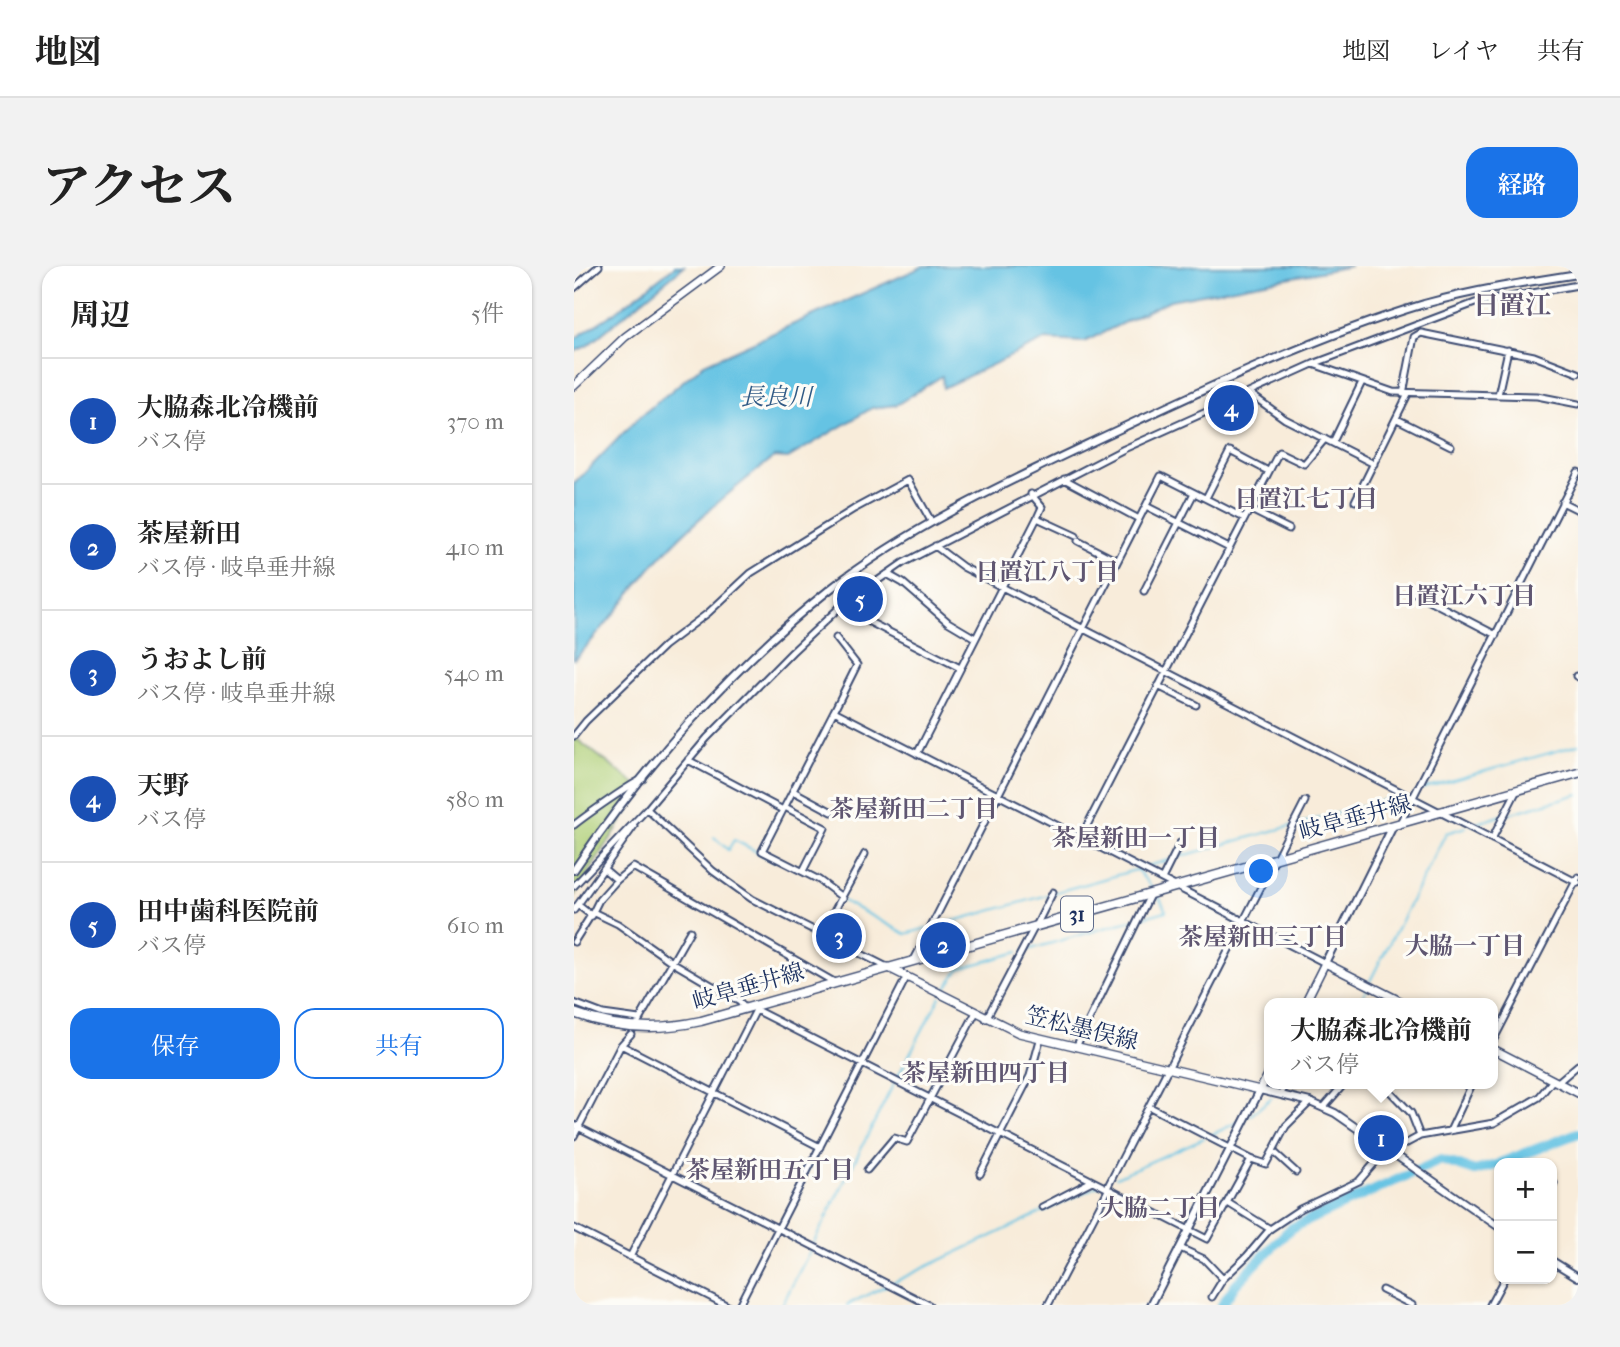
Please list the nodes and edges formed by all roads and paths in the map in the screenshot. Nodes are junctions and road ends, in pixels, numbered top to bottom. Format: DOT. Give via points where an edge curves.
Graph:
graph roads {
  1 [pos="599,266"];
  2 [pos="721,266"];
  3 [pos="1578,274"];
  4 [pos="1578,285"];
  5 [pos="574,288"];
  6 [pos="1508,350"];
  7 [pos="1313,364"];
  8 [pos="1578,373"];
  9 [pos="1362,382"];
  10 [pos="574,386"];
  11 [pos="1249,393"];
  12 [pos="1405,394"];
  13 [pos="1498,395"];
  14 [pos="1578,404"];
  15 [pos="1397,419"];
  16 [pos="1325,439"];
  17 [pos="1332,442"];
  18 [pos="1451,446"];
  19 [pos="1374,464"];
  20 [pos="1268,471"];
  21 [pos="1578,472"];
  22 [pos="1064,479"];
  23 [pos="1194,493"];
  24 [pos="1031,494"];
  25 [pos="1206,498"];
  26 [pos="1355,501"];
  27 [pos="1562,502"];
  28 [pos="1146,506"];
  29 [pos="1249,509"];
  30 [pos="1578,510"];
  31 [pos="1037,518"];
  32 [pos="1244,518"];
  33 [pos="1139,519"];
  34 [pos="931,521"];
  35 [pos="1180,523"];
  36 [pos="1289,529"];
  37 [pos="935,545"];
  38 [pos="1229,548"];
  39 [pos="1117,561"];
  40 [pos="887,574"];
  41 [pos="1002,587"];
  42 [pos="1144,591"];
  43 [pos="1413,592"];
  44 [pos="840,607"];
  45 [pos="1083,629"];
  46 [pos="1496,635"];
  47 [pos="836,638"];
  48 [pos="975,638"];
  49 [pos="960,668"];
  50 [pos="1165,672"];
  51 [pos="1158,686"];
  52 [pos="1196,705"];
  53 [pos="834,711"];
  54 [pos="574,736"];
  55 [pos="917,754"];
  56 [pos="688,761"];
  57 [pos="1578,773"];
  58 [pos="643,779"];
  59 [pos="1517,790"];
  60 [pos="793,791"];
  61 [pos="998,795"];
  62 [pos="1412,797"];
  63 [pos="1306,801"];
  64 [pos="784,808"];
  65 [pos="647,809"];
  66 [pos="832,812"];
  67 [pos="1441,813"];
  68 [pos="637,820"];
  69 [pos="574,825"];
  70 [pos="1396,827"];
  71 [pos="1081,837"];
  72 [pos="1492,839"];
  73 [pos="1180,843"];
  74 [pos="865,854"];
  75 [pos="1277,858"];
  76 [pos="604,869"];
  77 [pos="574,870"];
  78 [pos="803,871"];
  79 [pos="1161,879"];
  80 [pos="617,880"];
  81 [pos="1577,880"];
  82 [pos="574,886"];
  83 [pos="1176,886"];
  84 [pos="1053,892"];
  85 [pos="1151,893"];
  86 [pos="843,898"];
  87 [pos="576,907"];
  88 [pos="592,914"];
  89 [pos="1243,920"];
  90 [pos="1035,926"];
  91 [pos="690,931"];
  92 [pos="822,934"];
  93 [pos="574,942"];
  94 [pos="914,960"];
  95 [pos="672,962"];
  96 [pos="1325,963"];
  97 [pos="887,967"];
  98 [pos="906,978"];
  99 [pos="834,982"];
  100 [pos="1308,998"];
  101 [pos="1394,998"];
  102 [pos="574,1003"];
  103 [pos="744,1008"];
  104 [pos="756,1008"];
  105 [pos="574,1013"];
  106 [pos="975,1014"];
  107 [pos="986,1019"];
  108 [pos="1498,1031"];
  109 [pos="631,1034"];
  110 [pos="1040,1040"];
  111 [pos="621,1045"];
  112 [pos="1075,1048"];
  113 [pos="1498,1052"];
  114 [pos="862,1064"];
  115 [pos="1578,1065"];
  116 [pos="1168,1069"];
  117 [pos="1556,1081"];
  118 [pos="1264,1082"];
  119 [pos="1284,1089"];
  120 [pos="1340,1089"];
  121 [pos="1387,1089"];
  122 [pos="1470,1089"];
  123 [pos="1260,1090"];
  124 [pos="714,1093"];
  125 [pos="1578,1093"];
  126 [pos="1281,1094"];
  127 [pos="930,1098"];
  128 [pos="1310,1102"];
  129 [pos="1150,1107"];
  130 [pos="1324,1107"];
  131 [pos="576,1127"];
  132 [pos="1450,1130"];
  133 [pos="1000,1135"];
  134 [pos="574,1136"];
  135 [pos="1420,1136"];
  136 [pos="820,1147"];
  137 [pos="1230,1148"];
  138 [pos="1273,1151"];
  139 [pos="1388,1151"];
  140 [pos="1251,1159"];
  141 [pos="867,1170"];
  142 [pos="1296,1172"];
  143 [pos="980,1174"];
  144 [pos="673,1175"];
  145 [pos="1093,1181"];
  146 [pos="1107,1189"];
  147 [pos="1228,1203"];
  148 [pos="1042,1207"];
  149 [pos="1494,1224"];
  150 [pos="574,1228"];
  151 [pos="778,1229"];
  152 [pos="1270,1229"];
  153 [pos="1188,1230"];
  154 [pos="1180,1248"];
  155 [pos="630,1256"];
  156 [pos="1557,1264"];
  157 [pos="1578,1277"];
  158 [pos="1223,1279"];
  159 [pos="1501,1284"];
  160 [pos="1382,1290"];
  161 [pos="1212,1297"];
  162 [pos="915,1302"];
  163 [pos="726,1305"];
  164 [pos="739,1305"];
  165 [pos="929,1305"];
  166 [pos="1048,1305"];
  167 [pos="1151,1305"];
  168 [pos="1412,1305"];
  169 [pos="1490,1305"];
  1 -- 5 [label="street"];
  2 -- 10 [label="main road" via="625,337"];
  3 -- 58 [label="street" via="1436,301 1302,348 1056,459 955,512 872,559 803,611 697,717"];
  4 -- 7 [label="street" via="1475,303"];
  6 -- 8 [label="street"];
  6 -- 12 [label="street" via="1421,333 1415,337"];
  6 -- 13 [label="street"];
  7 -- 9 [label="street"];
  7 -- 11 [label="street"];
  9 -- 12 [label="street"];
  9 -- 17 [label="street"];
  11 -- 16 [label="street" via="1285,419"];
  11 -- 22 [label="street"];
  12 -- 13 [label="street"];
  12 -- 15 [label="street"];
  13 -- 14 [label="street"];
  15 -- 18 [label="street"];
  15 -- 19 [label="street"];
  16 -- 17 [label="street"];
  16 -- 20 [label="street" via="1304,464 1279,452"];
  17 -- 19 [label="street"];
  19 -- 26 [label="street"];
  20 -- 25 [label="street" via="1230,451"];
  20 -- 29 [label="street"];
  21 -- 27 [label="street"];
  22 -- 24 [label="street"];
  22 -- 33 [label="street"];
  23 -- 25 [label="street"];
  23 -- 28 [label="street" via="1161,476"];
  23 -- 35 [label="street"];
  24 -- 31 [label="street" via="1042,507"];
  24 -- 37 [label="street"];
  25 -- 32 [label="street"];
  27 -- 30 [label="street"];
  27 -- 46 [label="street"];
  28 -- 33 [label="street"];
  28 -- 35 [label="street"];
  29 -- 32 [label="street"];
  29 -- 36 [label="street"];
  31 -- 39 [label="street"];
  31 -- 41 [label="street"];
  32 -- 38 [label="street"];
  33 -- 39 [label="street"];
  34 -- 54 [label="street" via="908,480 798,543 751,573 664,646"];
  35 -- 38 [label="street"];
  35 -- 42 [label="street"];
  37 -- 40 [label="street"];
  37 -- 41 [label="street" via="963,567"];
  38 -- 50 [label="street"];
  39 -- 45 [label="street"];
  40 -- 44 [label="street"];
  40 -- 48 [label="street"];
  41 -- 45 [label="street"];
  41 -- 48 [label="street"];
  43 -- 46 [label="street"];
  44 -- 49 [label="street"];
  44 -- 56 [label="street"];
  45 -- 50 [label="street"];
  45 -- 61 [label="street"];
  46 -- 62 [label="street"];
  47 -- 53 [label="street" via="857,665"];
  48 -- 49 [label="street"];
  49 -- 55 [label="street"];
  50 -- 51 [label="street"];
  50 -- 62 [label="street"];
  51 -- 52 [label="street"];
  51 -- 71 [label="street"];
  53 -- 55 [label="street"];
  53 -- 60 [label="street"];
  55 -- 61 [label="street"];
  56 -- 64 [label="street"];
  56 -- 65 [label="street"];
  57 -- 59 [label="main road, 岐阜垂井線 / 31"];
  58 -- 69 [label="street"];
  58 -- 77 [label="street"];
  59 -- 67 [label="main road, 岐阜垂井線 / 31"];
  59 -- 72 [label="street"];
  60 -- 64 [label="street"];
  60 -- 66 [label="street"];
  61 -- 71 [label="street"];
  61 -- 94 [label="street"];
  62 -- 67 [label="street"];
  62 -- 70 [label="street"];
  63 -- 75 [label="street"];
  64 -- 78 [label="street" via="825,828"];
  64 -- 78 [label="street" via="762,851"];
  65 -- 68 [label="street"];
  65 -- 92 [label="street" via="713,872 752,899"];
  67 -- 70 [label="main road, 岐阜垂井線 / 31"];
  67 -- 72 [label="street"];
  68 -- 76 [label="street"];
  68 -- 82 [label="street"];
  70 -- 75 [label="main road, 岐阜垂井線 / 31"];
  70 -- 96 [label="street"];
  71 -- 79 [label="street"];
  72 -- 81 [label="street"];
  73 -- 79 [label="street"];
  74 -- 86 [label="street"];
  75 -- 83 [label="main road, 岐阜垂井線 / 31"];
  75 -- 89 [label="street"];
  76 -- 80 [label="street"];
  76 -- 87 [label="street"];
  78 -- 86 [label="street"];
  79 -- 83 [label="street"];
  80 -- 88 [label="street"];
  80 -- 99 [label="street" via="633,867"];
  81 -- 108 [label="street"];
  83 -- 85 [label="main road, 岐阜垂井線 / 31"];
  83 -- 89 [label="street"];
  84 -- 90 [label="street"];
  85 -- 90 [label="main road, 岐阜垂井線 / 31"];
  85 -- 112 [label="street"];
  86 -- 92 [label="street"];
  87 -- 88 [label="street"];
  88 -- 93 [label="street"];
  88 -- 95 [label="street" via="618,923"];
  89 -- 96 [label="street"];
  89 -- 116 [label="street"];
  90 -- 94 [label="main road, 岐阜垂井線 / 31"];
  90 -- 107 [label="street"];
  91 -- 95 [label="street"];
  92 -- 97 [label="street"];
  94 -- 97 [label="main road, 岐阜垂井線 / 31"];
  95 -- 102 [label="street" via="639,1021"];
  95 -- 103 [label="street"];
  96 -- 100 [label="main road"];
  96 -- 101 [label="main road"];
  97 -- 98 [label="main road, 笠松墨俣線"];
  97 -- 99 [label="main road, 岐阜垂井線 / 31"];
  98 -- 106 [label="main road, 笠松墨俣線"];
  98 -- 114 [label="street"];
  99 -- 104 [label="main road, 岐阜垂井線 / 31"];
  103 -- 104 [label="main road, 岐阜垂井線 / 31"];
  103 -- 105 [label="main road, 岐阜垂井線 / 31" via="653,1028 612,1025"];
  104 -- 114 [label="street"];
  104 -- 124 [label="street"];
  106 -- 107 [label="main road, 笠松墨俣線"];
  106 -- 127 [label="street"];
  107 -- 110 [label="main road, 笠松墨俣線"];
  109 -- 111 [label="street"];
  110 -- 112 [label="main road, 笠松墨俣線"];
  110 -- 133 [label="street" via="1030,1076"];
  111 -- 124 [label="street"];
  111 -- 131 [label="street"];
  112 -- 116 [label="main road, 笠松墨俣線"];
  113 -- 117 [label="main road"];
  114 -- 127 [label="street"];
  114 -- 136 [label="street"];
  115 -- 117 [label="street"];
  116 -- 123 [label="main road, 笠松墨俣線"];
  116 -- 129 [label="street"];
  117 -- 125 [label="main road"];
  117 -- 132 [label="street" via="1539,1097 1494,1123"];
  118 -- 123 [label="main road"];
  119 -- 126 [label="street"];
  120 -- 130 [label="street"];
  121 -- 135 [label="street" via="1411,1113"];
  122 -- 132 [label="street"];
  123 -- 126 [label="street"];
  123 -- 137 [label="street"];
  124 -- 136 [label="street"];
  124 -- 144 [label="street"];
  126 -- 128 [label="street"];
  127 -- 133 [label="street"];
  127 -- 141 [label="street" via="907,1142 894,1138"];
  128 -- 130 [label="street"];
  128 -- 138 [label="street" via="1286,1126"];
  129 -- 137 [label="street"];
  129 -- 146 [label="street"];
  130 -- 139 [label="street"];
  131 -- 134 [label="street"];
  131 -- 144 [label="street"];
  132 -- 135 [label="street"];
  133 -- 143 [label="street"];
  133 -- 145 [label="street"];
  135 -- 139 [label="street"];
  136 -- 151 [label="street"];
  137 -- 140 [label="street"];
  137 -- 153 [label="street"];
  138 -- 140 [label="street" via="1264,1166"];
  138 -- 142 [label="street"];
  139 -- 149 [label="street"];
  139 -- 152 [label="street" via="1359,1181"];
  140 -- 147 [label="street"];
  144 -- 151 [label="street"];
  144 -- 155 [label="street"];
  145 -- 146 [label="street"];
  145 -- 148 [label="street"];
  146 -- 153 [label="street"];
  146 -- 166 [label="street"];
  147 -- 152 [label="street"];
  147 -- 153 [label="street" via="1210,1238"];
  150 -- 155 [label="street"];
  151 -- 162 [label="street"];
  151 -- 164 [label="street"];
  152 -- 158 [label="street"];
  153 -- 154 [label="street"];
  154 -- 158 [label="street" via="1204,1259"];
  154 -- 167 [label="street"];
  155 -- 163 [label="street"];
  156 -- 157 [label="street"];
  158 -- 161 [label="street"];
  159 -- 169 [label="street"];
  160 -- 168 [label="street"];
  162 -- 165 [label="street"];
}
